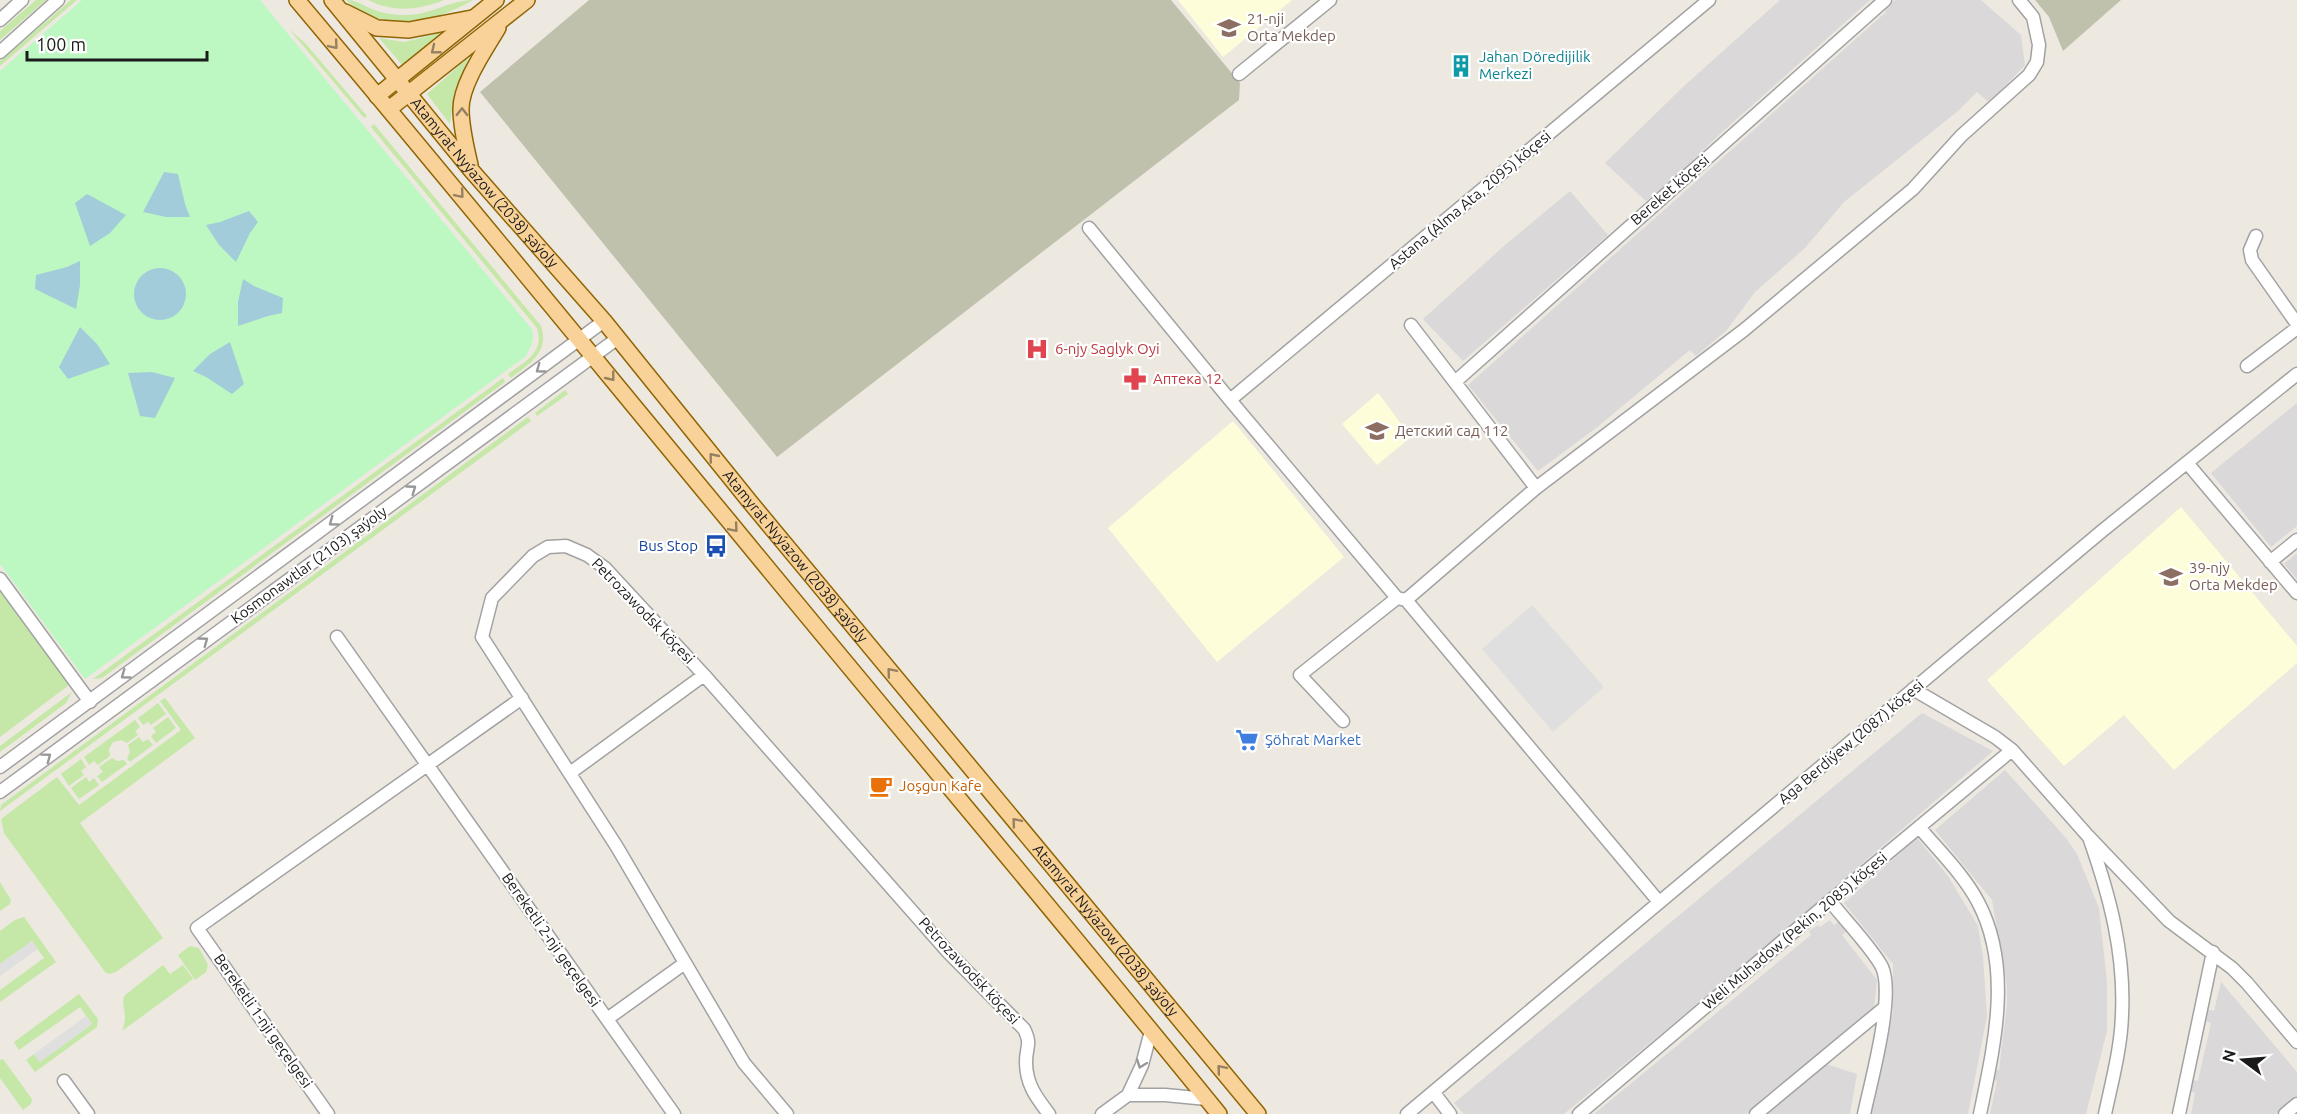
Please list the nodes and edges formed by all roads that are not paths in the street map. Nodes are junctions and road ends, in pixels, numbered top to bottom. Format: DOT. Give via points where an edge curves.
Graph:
graph roads {
  1 [pos="22,0"];
  2 [pos="58,0"];
  3 [pos="297,0"];
  4 [pos="496,0"];
  5 [pos="526,0"];
  6 [pos="1330,0"];
  7 [pos="1709,0"];
  8 [pos="1886,0"];
  9 [pos="2019,0"];
  10 [pos="336,5"];
  11 [pos="475,17"];
  12 [pos="0,20"];
  13 [pos="502,20"];
  14 [pos="0,52"];
  15 [pos="1239,74"];
  16 [pos="397,80"];
  17 [pos="408,94"];
  18 [pos="377,96"];
  19 [pos="389,109"];
  20 [pos="471,170"];
  21 [pos="1089,228"];
  22 [pos="2256,236"];
  23 [pos="604,321"];
  24 [pos="1411,325"];
  25 [pos="2297,326"];
  26 [pos="618,338"];
  27 [pos="580,339"];
  28 [pos="594,356"];
  29 [pos="2247,366"];
  30 [pos="2297,374"];
  31 [pos="1455,381"];
  32 [pos="1230,400"];
  33 [pos="2188,464"];
  34 [pos="1536,488"];
  35 [pos="2297,540"];
  36 [pos="2270,562"];
  37 [pos="0,579"];
  38 [pos="2297,593"];
  39 [pos="1402,599"];
  40 [pos="337,637"];
  41 [pos="704,675"];
  42 [pos="1914,689"];
  43 [pos="522,699"];
  44 [pos="90,702"];
  45 [pos="1343,721"];
  46 [pos="2012,750"];
  47 [pos="428,765"];
  48 [pos="0,767"];
  49 [pos="570,773"];
  50 [pos="0,792"];
  51 [pos="1919,827"];
  52 [pos="2088,836"];
  53 [pos="1830,901"];
  54 [pos="1659,902"];
  55 [pos="2213,952"];
  56 [pos="685,963"];
  57 [pos="1884,1008"];
  58 [pos="607,1019"];
  59 [pos="1151,1031"];
  60 [pos="2297,1042"];
  61 [pos="64,1081"];
  62 [pos="1434,1093"];
  63 [pos="1128,1095"];
  64 [pos="1207,1099"];
  65 [pos="2297,1104"];
  66 [pos="88,1114"];
  67 [pos="328,1114"];
  68 [pos="674,1114"];
  69 [pos="787,1114"];
  70 [pos="1049,1114"];
  71 [pos="1102,1114"];
  72 [pos="1219,1114"];
  73 [pos="1258,1114"];
  74 [pos="1407,1114"];
  75 [pos="1450,1114"];
  76 [pos="1579,1114"];
  77 [pos="1756,1114"];
  78 [pos="1864,1114"];
  79 [pos="1980,1114"];
  80 [pos="2105,1114"];
  81 [pos="2179,1114"];
  82 [pos="2285,1114"];
  1 -- 12 [label="street"];
  2 -- 14 [label="street"];
  3 -- 18 [label="main road, Atamyrat Nyýazow (2038) şaýoly, one-way"];
  4 -- 11 [label="main road"];
  5 -- 13 [label="main road"];
  6 -- 15 [label="street"];
  7 -- 32 [label="street, Astana (Alma Ata, 2095) köçesi"];
  8 -- 31 [label="street, Bereket köçesi"];
  9 -- 34 [label="street" via="2033,18 2039,45 2037,62 2029,75 1961,136 1913,189 1744,330"];
  10 -- 11 [label="main road" via="377,28 409,30"];
  10 -- 16 [label="main road, Atamyrat Nyýazow (2038) şaýoly"];
  11 -- 16 [label="main road, one-way"];
  13 -- 17 [label="main road"];
  20 -- 13 [label="main road, one-way" via="461,107 472,70"];
  16 -- 17 [label="main road, Atamyrat Nyýazow (2038) şaýoly"];
  16 -- 18 [label="main road"];
  17 -- 19 [label="main road"];
  17 -- 20 [label="main road, Atamyrat Nyýazow (2038) şaýoly"];
  18 -- 19 [label="main road, Atamyrat Nyýazow (2038) şaýoly"];
  19 -- 27 [label="main road, Atamyrat Nyýazow (2038) şaýoly, one-way"];
  20 -- 23 [label="main road, Atamyrat Nyýazow (2038) şaýoly"];
  21 -- 32 [label="street"];
  22 -- 25 [label="street" via="2250,250 2253,260"];
  23 -- 26 [label="main road, Atamyrat Nyýazow (2038) şaýoly"];
  23 -- 27 [label="street, Kosmonawtlar (2103) şaýoly"];
  24 -- 31 [label="street"];
  25 -- 29 [label="street"];
  26 -- 28 [label="street, Kosmonawtlar (2103) şaýoly"];
  73 -- 26 [label="main road, Atamyrat Nyýazow (2038) şaýoly, one-way"];
  27 -- 28 [label="main road, Atamyrat Nyýazow (2038) şaýoly"];
  27 -- 44 [label="street, Kosmonawtlar (2103) şaýoly, one-way"];
  50 -- 28 [label="street, Kosmonawtlar (2103) şaýoly, one-way"];
  28 -- 59 [label="main road, Atamyrat Nyýazow (2038) şaýoly, one-way"];
  30 -- 33 [label="street, Aga Berdiýew (2087) köçesi"];
  31 -- 34 [label="street"];
  32 -- 39 [label="street"];
  33 -- 36 [label="street"];
  33 -- 42 [label="street, Aga Berdiýew (2087) köçesi"];
  34 -- 39 [label="street"];
  35 -- 36 [label="street"];
  36 -- 38 [label="street"];
  37 -- 44 [label="street"];
  39 -- 45 [label="street" via="1300,675"];
  39 -- 54 [label="street"];
  40 -- 47 [label="street, Bereketli 2-nji geçelgesi"];
  41 -- 43 [label="street, Petrozawodsk köçesi" via="604,568 566,546 548,548 533,556 492,598 482,637"];
  41 -- 49 [label="street"];
  41 -- 70 [label="street, Petrozawodsk köçesi" via="948,952 1024,1029 1029,1040 1026,1072 1032,1092"];
  42 -- 46 [label="street"];
  42 -- 54 [label="street, Aga Berdiýew (2087) köçesi"];
  43 -- 47 [label="street"];
  43 -- 49 [label="street, Petrozawodsk köçesi"];
  44 -- 48 [label="street, Kosmonawtlar (2103) şaýoly"];
  46 -- 51 [label="street, Weli Muhadow (Pekin, 2085) köçesi"];
  46 -- 52 [label="street"];
  47 -- 58 [label="street, Bereketli 2-nji geçelgesi"];
  47 -- 67 [label="street, Bereketli 1-nji geçelgesi" via="197,928"];
  49 -- 56 [label="street, Petrozawodsk köçesi"];
  51 -- 53 [label="street, Weli Muhadow (Pekin, 2085) köçesi"];
  51 -- 79 [label="street" via="1970,889 1986,920 1992,946 1997,1019"];
  52 -- 55 [label="street" via="2169,921"];
  52 -- 80 [label="street" via="2109,898 2122,960 2121,1024"];
  53 -- 57 [label="street" via="1883,969"];
  53 -- 76 [label="street, Weli Muhadow (Pekin, 2085) köçesi"];
  54 -- 62 [label="street, Aga Berdiýew (2087) köçesi"];
  55 -- 60 [label="street" via="2247,983"];
  55 -- 81 [label="street"];
  56 -- 58 [label="street"];
  56 -- 69 [label="street, Petrozawodsk köçesi" via="744,1063"];
  57 -- 77 [label="street"];
  57 -- 78 [label="street"];
  58 -- 68 [label="street, Bereketli 2-nji geçelgesi"];
  59 -- 63 [label="street, one-way" via="1142,1065"];
  59 -- 64 [label="main road, Atamyrat Nyýazow (2038) şaýoly"];
  61 -- 66 [label="street"];
  62 -- 74 [label="street, Aga Berdiýew (2087) köçesi"];
  62 -- 75 [label="street"];
  63 -- 64 [label="street"];
  63 -- 71 [label="street"];
  64 -- 72 [label="main road, Atamyrat Nyýazow (2038) şaýoly"];
  65 -- 82 [label="street"];
}
